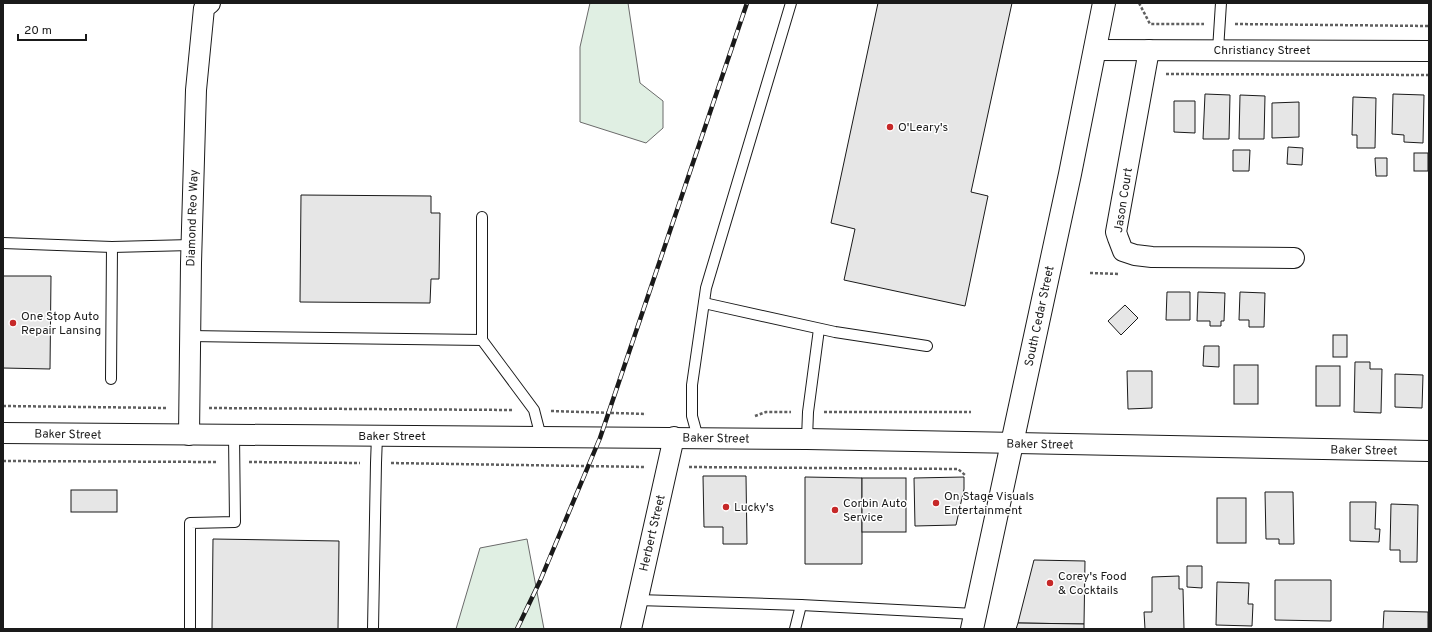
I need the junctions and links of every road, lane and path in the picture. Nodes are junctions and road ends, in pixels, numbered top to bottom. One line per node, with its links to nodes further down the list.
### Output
1 (210, 3): 16 (street, Diamond Reo Way)
2 (791, 3): 19 (lane)
3 (1104, 3): 8 (main road, South Cedar Street)
4 (1139, 3): 6 (path)
5 (1222, 3): 6 (lane)
6 (1220, 24): 7 (path); 10 (lane)
7 (1429, 26)
8 (1094, 50): 9 (street, Christiancy Street); 40 (main road, South Cedar Street)
9 (1149, 50): 10 (street, Christiancy Street); 12 (street, Jason Court)
10 (1218, 50): 11 (street, Christiancy Street)
11 (1429, 51)
12 (1145, 74): 13 (path); 18 (street, Jason Court)
13 (1429, 75)
14 (482, 217): 22 (lane)
15 (3, 243): 17 (lane)
16 (192, 245): 17 (lane); 21 (street, Diamond Reo Way)
17 (112, 247): 24 (lane)
18 (1294, 258)
19 (704, 303): 20 (lane); 38 (lane)
20 (819, 329): 23 (lane); 28 (lane)
21 (190, 336): 22 (lane); 26 (street, Diamond Reo Way)
22 (482, 340): 27 (lane)
23 (927, 346)
24 (111, 379)
25 (3, 406): 26 (path)
26 (189, 408): 27 (path); 33 (street, Diamond Reo Way)
27 (534, 410): 30 (path); 36 (lane)
28 (808, 412): 29 (path); 31 (path); 39 (lane)
29 (972, 412)
30 (647, 414)
31 (750, 418)
32 (3, 433): 33 (street, Baker Street)
33 (189, 435): 34 (street, Baker Street)
34 (234, 435): 35 (street, Baker Street); 43 (lane)
35 (378, 436): 36 (street, Baker Street); 44 (lane)
36 (541, 437): 37 (street, Baker Street)
37 (674, 437): 38 (street, Baker Street); 45 (street, Herbert Street)
38 (698, 438): 39 (street, Baker Street)
39 (807, 439): 40 (street, Baker Street)
40 (1011, 443): 41 (street, Baker Street); 49 (main road, South Cedar Street)
41 (1429, 451)
42 (3, 461): 43 (path)
43 (234, 462): 44 (path); 50 (lane)
44 (376, 463): 45 (path); 51 (lane)
45 (667, 467): 46 (path); 47 (street, Herbert Street)
46 (965, 475)
47 (637, 600): 48 (lane); 52 (street, Herbert Street)
48 (801, 605): 49 (lane); 53 (lane)
49 (973, 621)
50 (190, 629)
51 (373, 629)
52 (631, 629)
53 (795, 629)

